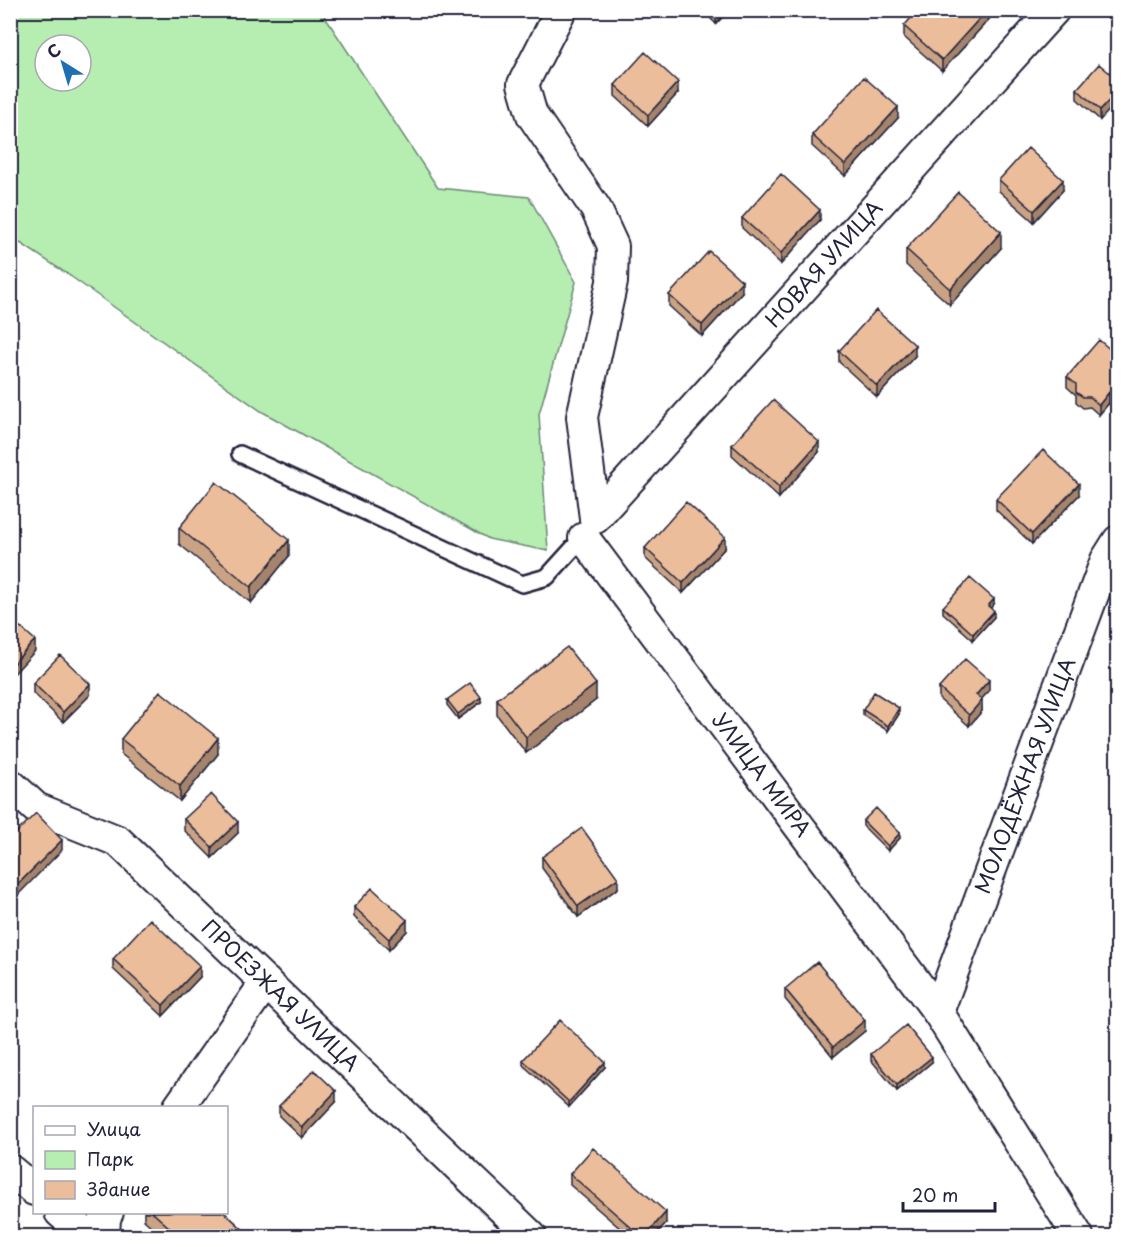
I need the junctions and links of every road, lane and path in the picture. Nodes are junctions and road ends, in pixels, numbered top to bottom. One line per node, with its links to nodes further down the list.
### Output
1 (561, 10): 4 (street)
2 (1054, 10): 4 (street, НОВАЯ УЛИЦА)
3 (240, 454): 4 (lane)
4 (589, 528): 8 (street, УЛИЦА МИРА)
5 (1118, 541): 8 (street, МОЛОДЁЖНАЯ УЛИЦА)
6 (10, 784): 7 (street, ПРОЕЗЖАЯ УЛИЦА)
7 (266, 982): 9 (street); 16 (street, ПРОЕЗЖАЯ УЛИЦА)
8 (938, 1012): 17 (street, УЛИЦА МИРА)
9 (179, 1106)
10 (10, 1170): 11 (street)
11 (33, 1189)
12 (62, 1214): 14 (street)
13 (107, 1214): 15 (street)
14 (88, 1236)
15 (104, 1236)
16 (531, 1236)
17 (1078, 1236)

